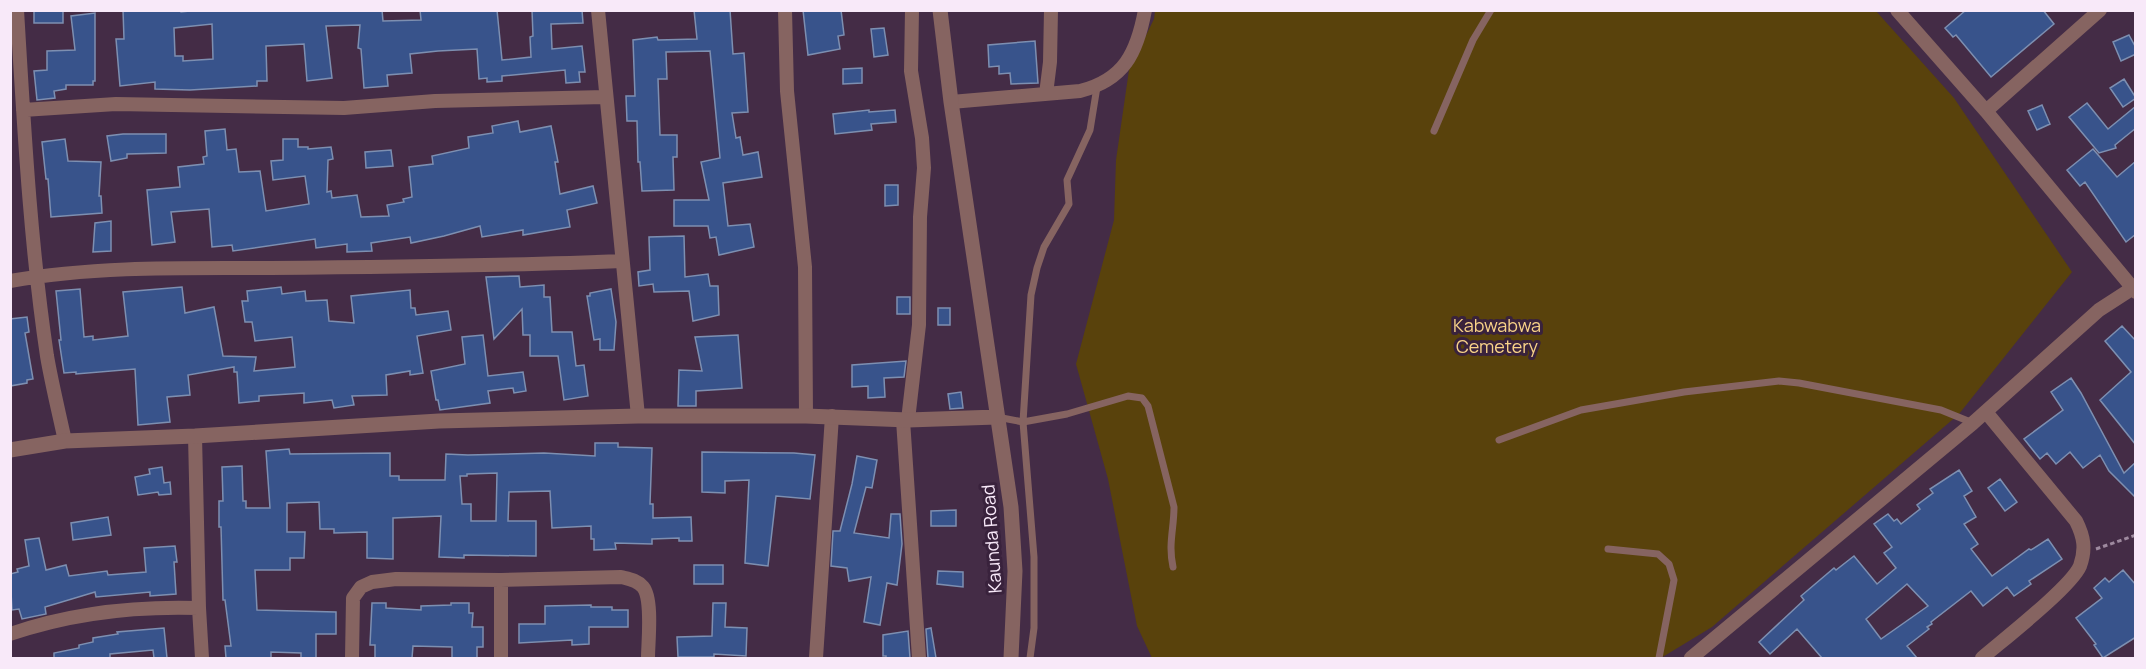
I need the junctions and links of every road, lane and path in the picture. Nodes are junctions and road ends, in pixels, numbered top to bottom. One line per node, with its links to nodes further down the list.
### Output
1 (17, 10): 16 (street)
2 (598, 10): 13 (street)
3 (785, 10): 24 (street)
4 (912, 10): 27 (street)
5 (940, 10): 14 (street, Kaunda Road)
6 (1051, 10): 12 (street)
7 (1145, 10): 11 (street)
8 (1491, 10): 17 (lane)
9 (1897, 10): 15 (street)
10 (2100, 10): 15 (street)
11 (1097, 87): 12 (street); 28 (lane)
12 (1046, 94): 14 (street)
13 (605, 97): 16 (street); 18 (street)
14 (951, 102): 26 (street, Kaunda Road)
15 (1986, 111): 21 (street)
16 (19, 121): 19 (street)
17 (1434, 131)
18 (622, 261): 19 (street); 23 (street)
19 (38, 276): 20 (street); 32 (street)
20 (10, 281)
21 (2134, 290): 22 (street)
22 (1986, 412): 29 (street); 36 (street)
23 (638, 416): 24 (street); 30 (street)
24 (806, 416): 25 (street)
25 (832, 416): 27 (street); 45 (street)
26 (997, 417): 27 (street); 28 (lane); 47 (street, Kaunda Road)
27 (905, 420): 46 (street)
28 (1023, 422): 37 (lane); 48 (lane)
29 (1973, 423): 31 (lane); 50 (street)
30 (195, 436): 32 (street); 39 (street)
31 (1499, 440)
32 (64, 441): 33 (street)
33 (10, 450)
34 (2136, 535): 36 (path)
35 (1608, 549): 49 (lane)
36 (2083, 553): 51 (street)
37 (1173, 567)
38 (501, 580): 42 (street); 43 (street); 44 (street)
39 (199, 608): 40 (street); 41 (street)
40 (10, 634)
41 (202, 658)
42 (352, 658)
43 (501, 658)
44 (648, 658)
45 (816, 658)
46 (919, 658)
47 (1011, 658)
48 (1030, 658)
49 (1659, 658)
50 (1692, 658)
51 (1982, 658)

